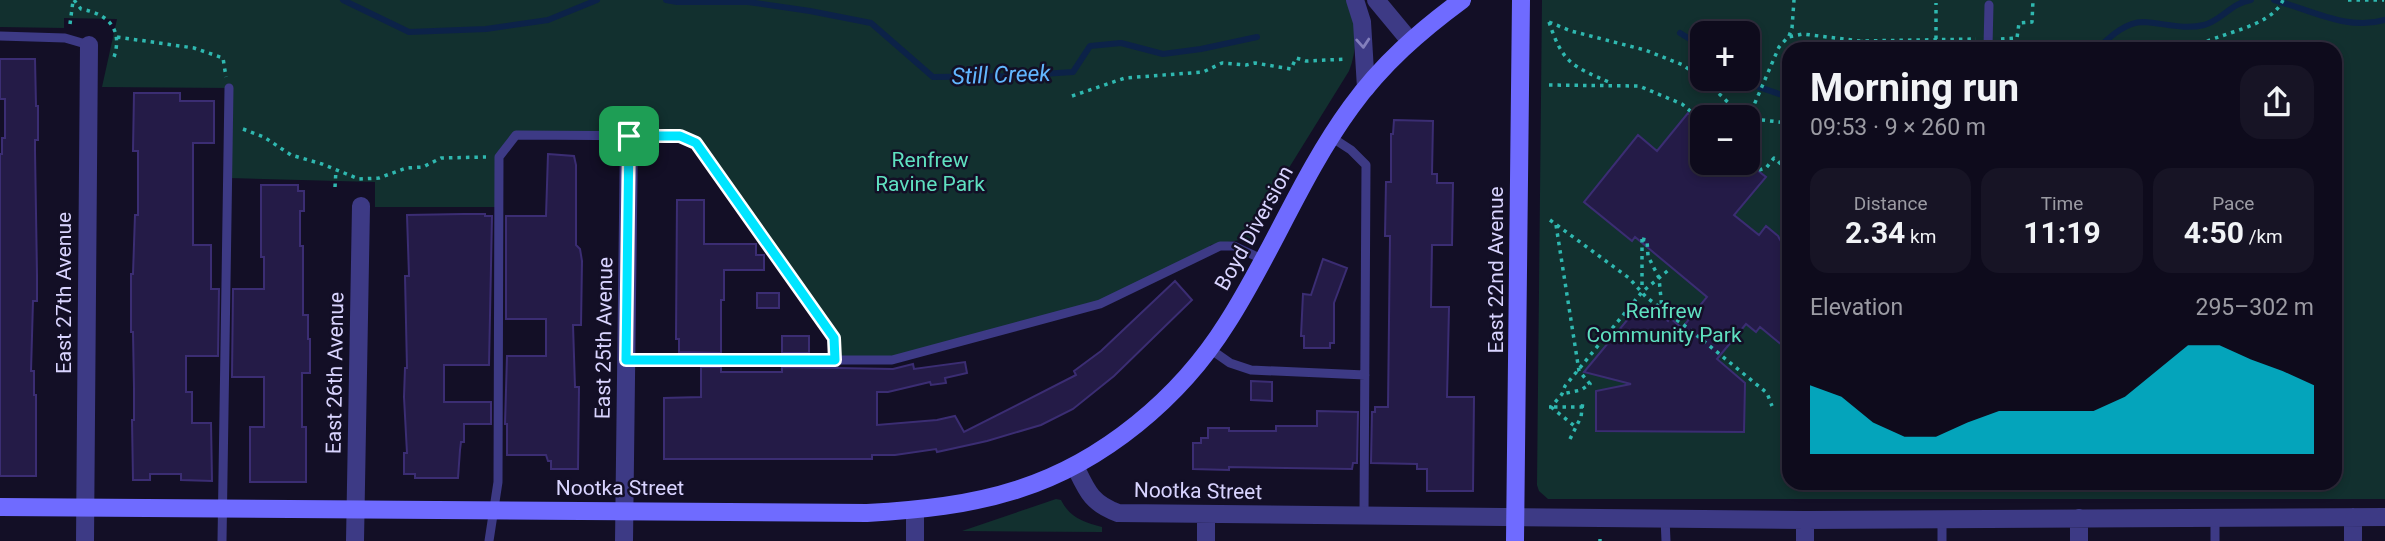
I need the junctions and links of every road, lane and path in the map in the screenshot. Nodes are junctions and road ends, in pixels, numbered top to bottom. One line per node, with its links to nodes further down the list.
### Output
1 (74, 0): 13 (path); 15 (path)
2 (1355, 0): 32 (street, one-way to 32)
3 (1376, 0): 19 (street)
4 (1462, 0): 19 (street, Boyd Diversion)
5 (1521, 0): 73 (street, East 22nd Avenue)
6 (1794, 0): 16 (path)
7 (2033, 0): 23 (path)
8 (2283, 0): 24 (path)
9 (2348, 0): 10 (path)
10 (2385, 0)
11 (1936, 3): 18 (path)
12 (1989, 5): 23 (lane)
13 (69, 30)
14 (0, 36): 26 (lane)
15 (117, 37): 28 (path); 31 (path)
16 (1788, 37): 20 (path); 21 (path)
17 (1877, 39): 18 (path); 20 (path); 22 (path)
18 (1936, 39): 23 (path)
19 (1410, 41): 32 (street, Boyd Diversion)
20 (1860, 41)
21 (1784, 42)
22 (1877, 42)
23 (1989, 42)
24 (2202, 42)
25 (1782, 44): 34 (path)
26 (89, 45): 65 (street, East 27th Avenue)
27 (1349, 59): 33 (path)
28 (113, 60)
29 (1613, 84): 30 (path); 35 (path); 36 (path)
30 (1549, 85)
31 (229, 88): 66 (lane)
32 (1366, 88): 39 (street, Boyd Diversion)
33 (1072, 96)
34 (1754, 105)
35 (1690, 111)
36 (1782, 122)
37 (240, 128): 43 (path)
38 (629, 136): 40 (lane); 54 (street, East 25th Avenue); 55 (lane)
39 (1331, 137): 48 (street, Boyd Diversion); 57 (lane)
40 (499, 157): 43 (path); 68 (lane)
41 (1782, 165): 42 (path)
42 (1760, 169)
43 (336, 170): 44 (path)
44 (335, 187)
45 (361, 206): 67 (street, East 26th Avenue)
46 (1550, 220): 47 (path)
47 (1556, 223): 51 (path); 56 (path)
48 (1264, 260): 53 (street, Boyd Diversion); 55 (lane)
49 (1671, 268): 50 (path)
50 (1659, 278): 51 (path); 51 (path); 52 (path)
51 (1642, 292): 52 (path); 56 (path)
52 (1662, 309): 59 (path)
53 (1210, 349): 57 (lane); 63 (street, Boyd Diversion)
54 (626, 360): 55 (lane); 69 (street, East 25th Avenue)
55 (835, 360)
56 (1579, 371): 58 (path); 58 (path)
57 (1365, 375): 72 (lane)
58 (1562, 394): 60 (path)
59 (1772, 406)
60 (1550, 407): 61 (path); 61 (path)
61 (1577, 428): 62 (path)
62 (1570, 439)
63 (1074, 466): 70 (street, Nootka Street); 71 (street, Nootka Street)
64 (0, 507): 65 (street, Nootka Street)
65 (85, 508): 66 (street, Nootka Street); 81 (street, East 27th Avenue)
66 (223, 508): 67 (street, Nootka Street); 82 (lane)
67 (356, 510): 68 (street, Nootka Street); 83 (street, East 26th Avenue)
68 (493, 510): 69 (street, Nootka Street); 84 (lane)
69 (624, 510): 70 (street, Nootka Street); 85 (street, East 25th Avenue)
70 (915, 510): 86 (street)
71 (1206, 514): 72 (street, Nootka Street); 87 (street)
72 (1364, 516): 73 (street, Nootka Street)
73 (1516, 517): 74 (street, Nootka Street); 88 (street, East 22nd Avenue)
74 (1665, 517): 80 (street, Nootka Street); 89 (lane)
75 (2215, 517): 76 (street, Nootka Street); 79 (street, Nootka Street); 93 (lane)
76 (2353, 517): 77 (street, Nootka Street); 94 (street)
77 (2385, 517)
78 (1942, 518): 79 (street, Nootka Street); 80 (street, Nootka Street); 91 (lane)
79 (2078, 518): 92 (street)
80 (1805, 520): 90 (street)
81 (85, 541)
82 (222, 541)
83 (355, 541)
84 (489, 541)
85 (624, 541)
86 (915, 541)
87 (1206, 541)
88 (1516, 541)
89 (1665, 541)
90 (1805, 541)
91 (1942, 541)
92 (2078, 541)
93 (2215, 541)
94 (2353, 541)

